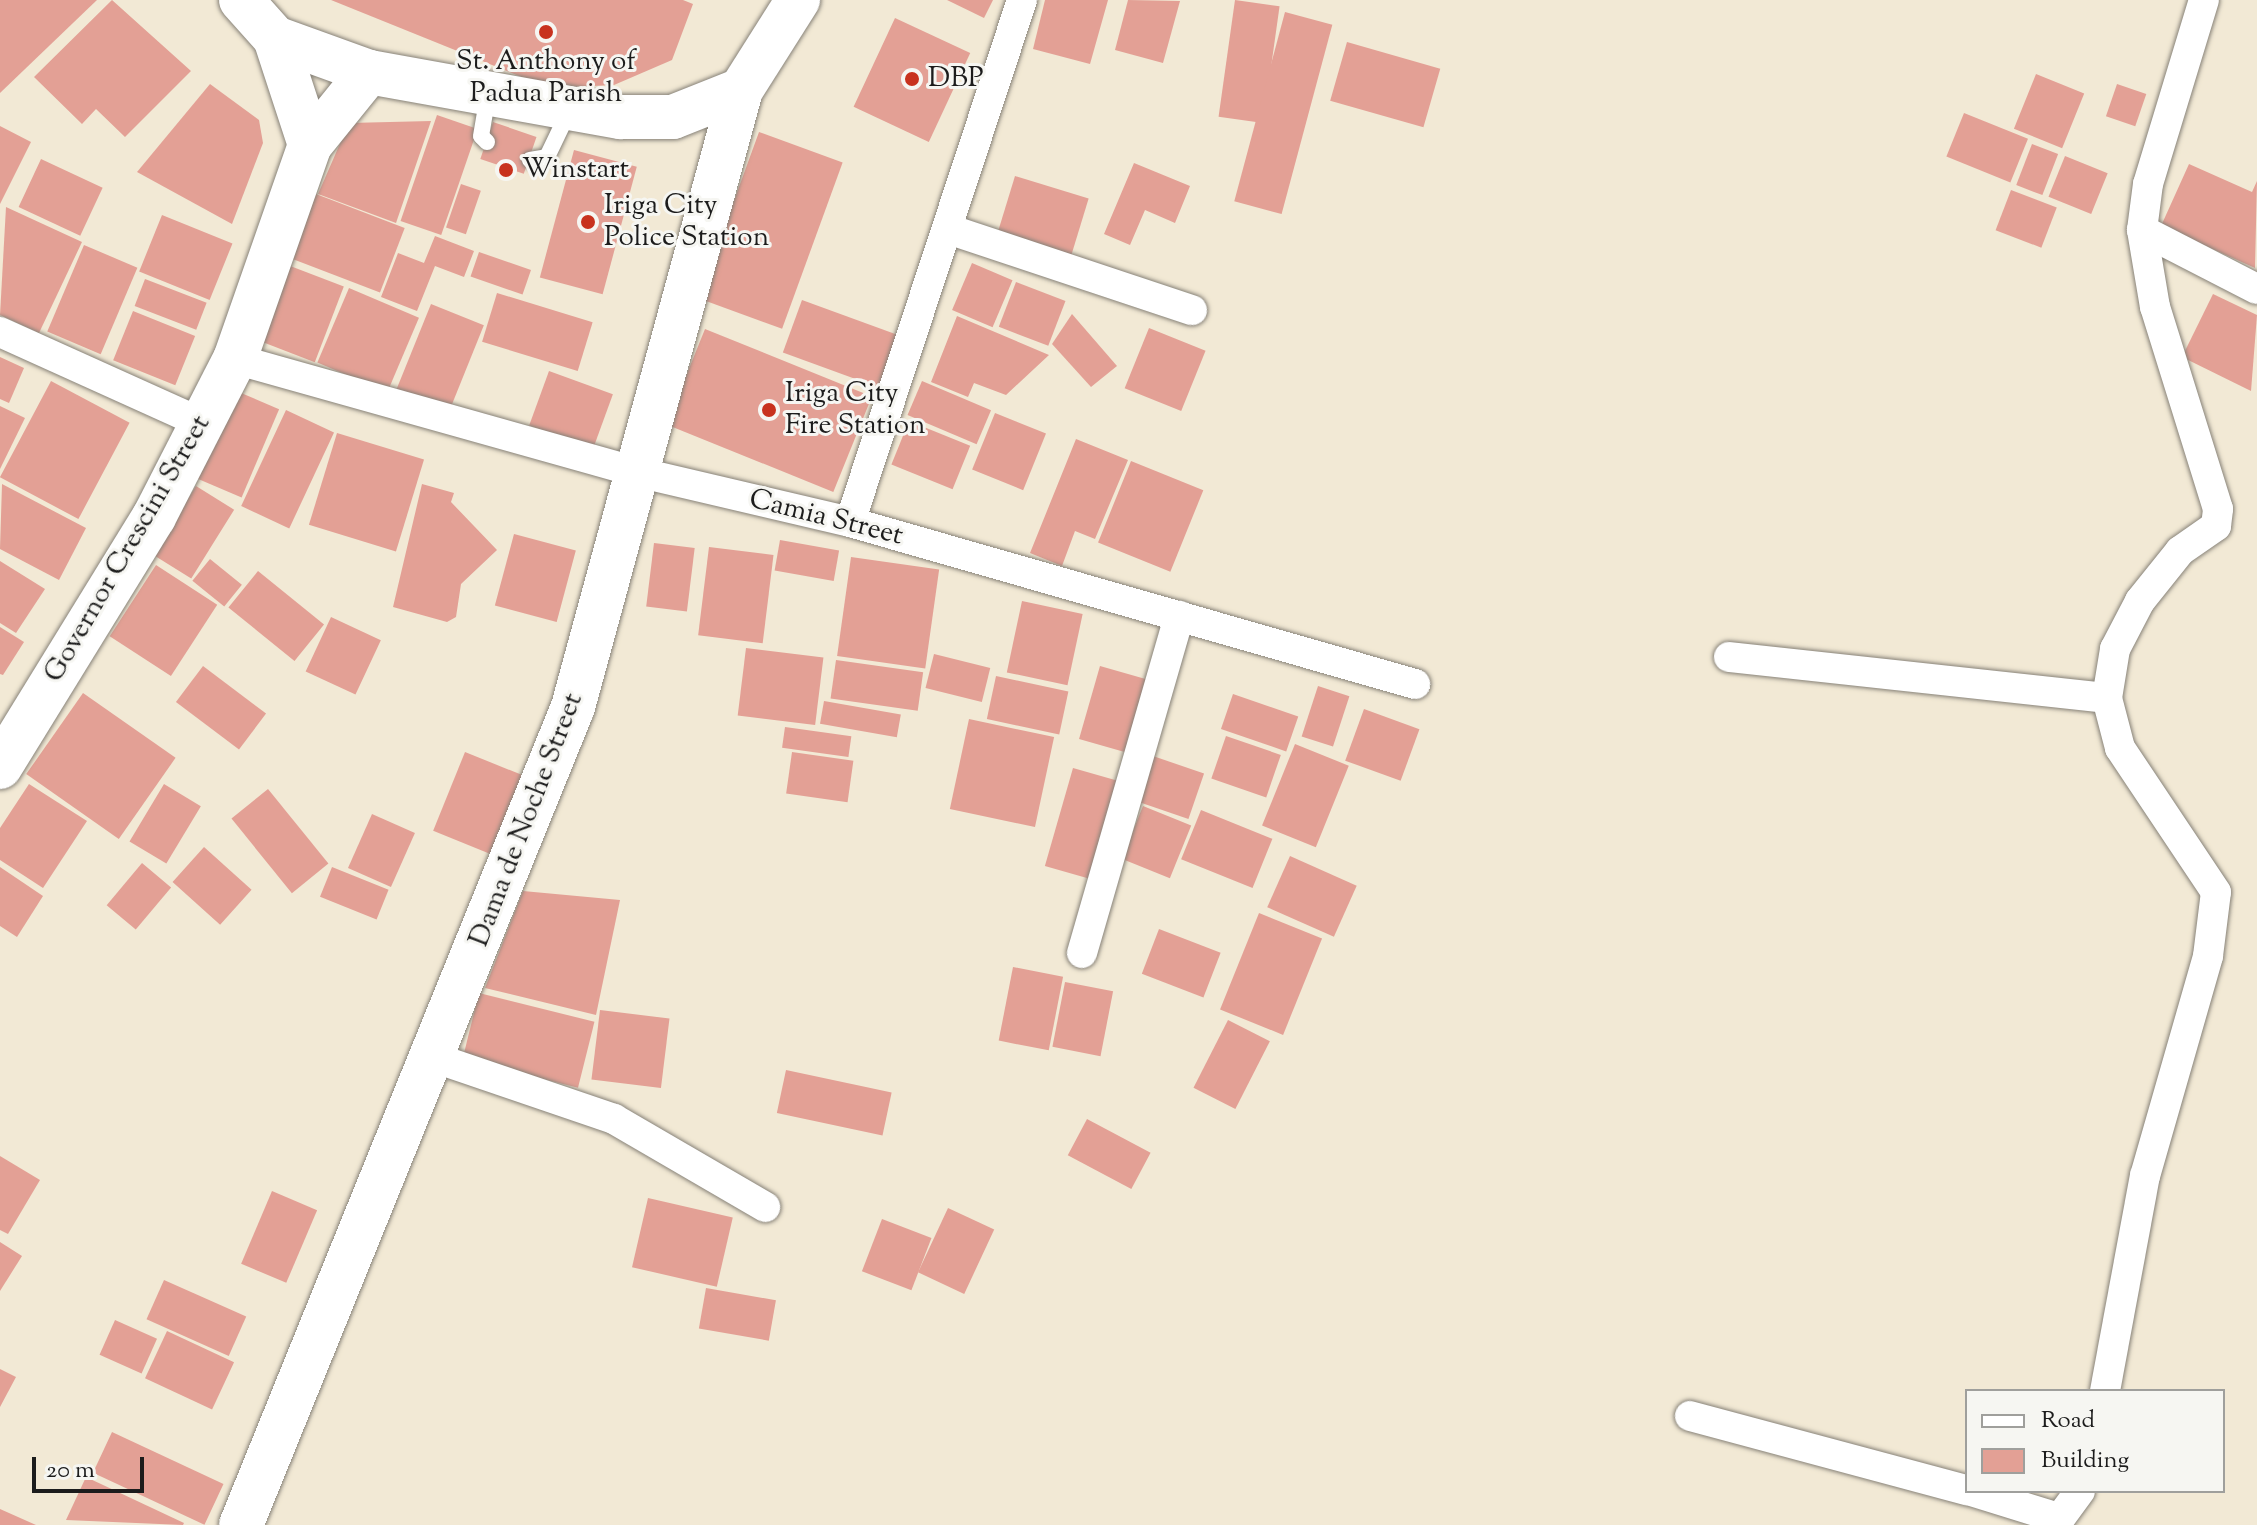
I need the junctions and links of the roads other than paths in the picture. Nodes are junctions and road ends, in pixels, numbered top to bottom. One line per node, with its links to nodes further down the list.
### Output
1 (241, 0): 5 (main road)
2 (798, 0): 7 (main road, Dama de Noche Street)
3 (1022, 0): 13 (street)
4 (2204, 0): 14 (street)
5 (275, 38): 6 (main road); 11 (main road)
6 (369, 72): 8 (main road); 11 (main road, Governor Crescini Street)
7 (741, 90): 9 (main road); 20 (main road, Dama de Noche Street)
8 (488, 93): 9 (main road); 10 (lane)
9 (569, 110): 12 (lane)
10 (487, 142)
11 (310, 145): 18 (main road, Governor Crescini Street)
12 (530, 160)
13 (951, 230): 16 (street); 21 (street)
14 (2142, 230): 15 (street); 25 (street)
15 (2257, 289)
16 (1192, 310)
17 (0, 332): 19 (street)
18 (235, 359): 19 (main road, Governor Crescini Street); 20 (street, Camia Street)
19 (202, 423): 26 (main road, Governor Crescini Street)
20 (633, 471): 21 (street, Camia Street); 28 (main road, Dama de Noche Street)
21 (850, 522): 22 (street, Camia Street)
22 (1179, 616): 24 (street, Camia Street); 27 (street)
23 (1729, 657): 25 (street)
24 (1415, 684)
25 (2107, 698): 30 (street)
26 (0, 767)
27 (1082, 953)
28 (435, 1058): 29 (street); 36 (main road, Dama de Noche Street)
29 (765, 1207)
30 (2105, 1389)
31 (1690, 1416): 32 (street)
32 (1965, 1489)
33 (1978, 1493): 35 (street)
34 (2078, 1493): 35 (street)
35 (2057, 1521)
36 (241, 1525)

